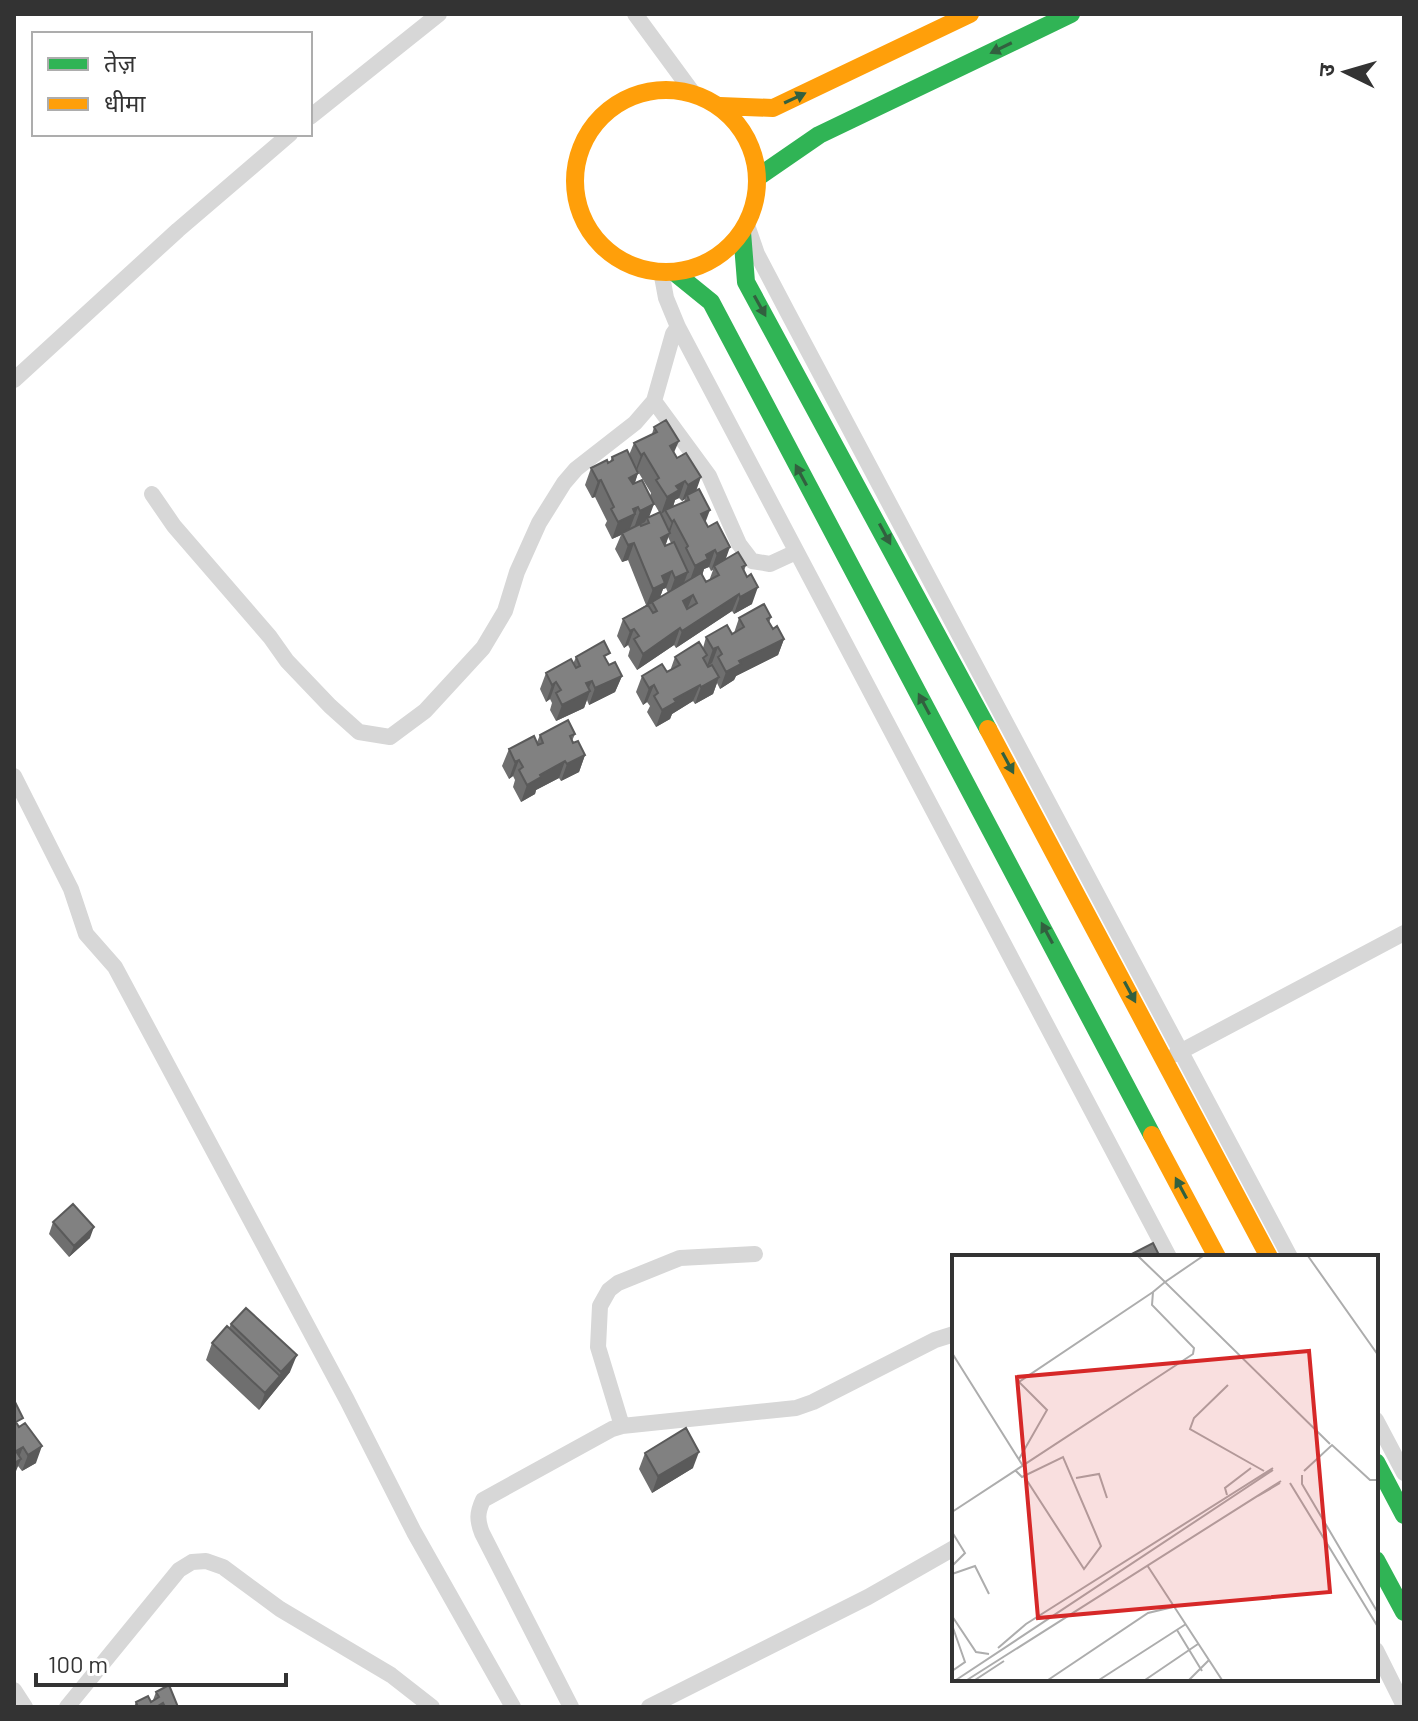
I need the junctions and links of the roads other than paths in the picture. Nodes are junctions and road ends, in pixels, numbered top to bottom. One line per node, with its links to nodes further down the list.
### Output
1 (439, 14): 7 (street)
2 (635, 14): 5 (street)
3 (970, 14): 6 (street, one-way to 3)
4 (1071, 14): 9 (street, one-way to 9)
5 (693, 93): 6 (street); 11 (street)
6 (720, 106): 9 (street)
7 (312, 115)
8 (288, 136): 13 (street)
9 (758, 177): 10 (street)
10 (744, 228): 11 (street); 19 (street)
11 (667, 272): 12 (street); 22 (street, one-way to 11)
12 (678, 327): 14 (street); 16 (street)
13 (14, 380)
14 (654, 401): 15 (street); 16 (street)
15 (152, 494)
16 (796, 552): 21 (street)
17 (14, 776): 40 (street)
18 (1404, 933): 19 (street)
19 (1174, 1055): 23 (street); 24 (street)
20 (755, 1254): 27 (street)
21 (1168, 1255)
22 (1216, 1255)
23 (1268, 1255)
24 (1289, 1255)
25 (952, 1335): 27 (street)
26 (1378, 1424): 29 (street)
27 (622, 1426): 41 (street)
28 (1378, 1466): 30 (street)
29 (1404, 1473)
30 (1404, 1515)
31 (952, 1549): 42 (street)
32 (1378, 1564): 33 (street)
33 (1404, 1612)
34 (1378, 1654): 36 (street)
35 (14, 1690): 37 (street)
36 (1404, 1706)
37 (25, 1707)
38 (67, 1707): 39 (street)
39 (432, 1707)
40 (513, 1707)
41 (571, 1707)
42 (649, 1707)

